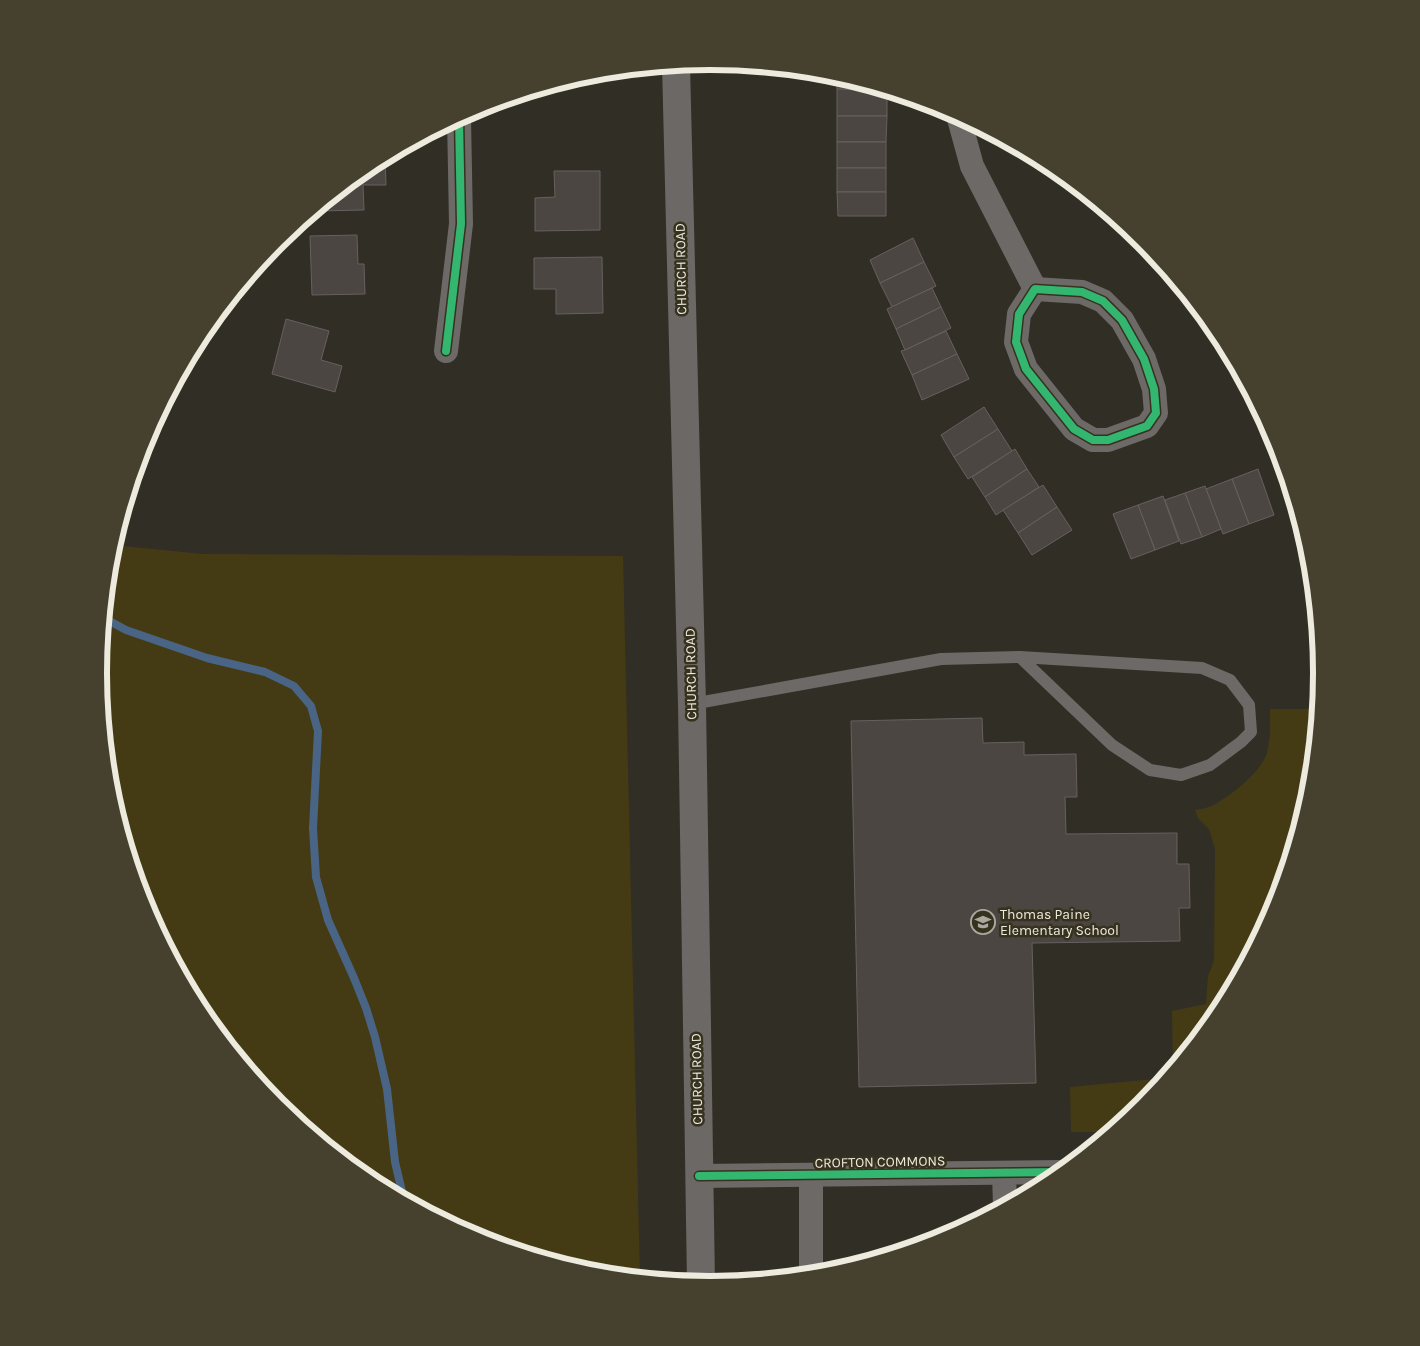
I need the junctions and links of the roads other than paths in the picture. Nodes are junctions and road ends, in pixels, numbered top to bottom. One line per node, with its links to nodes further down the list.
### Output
1 (676, 71): 7 (main road, CHURCH ROAD)
2 (459, 125): 5 (street)
3 (960, 125): 4 (street)
4 (1035, 289): 4 (street)
5 (446, 351)
6 (1020, 658): 6 (lane); 7 (lane)
7 (692, 704): 11 (main road, CHURCH ROAD)
8 (1047, 1172): 9 (street, CROFTON COMMONS)
9 (1004, 1173): 10 (street, CROFTON COMMONS); 12 (street)
10 (811, 1175): 11 (street, CROFTON COMMONS); 13 (street, CROFTON COMMONS)
11 (699, 1176): 14 (main road, CHURCH ROAD)
12 (1005, 1199)
13 (811, 1267)
14 (700, 1276)

